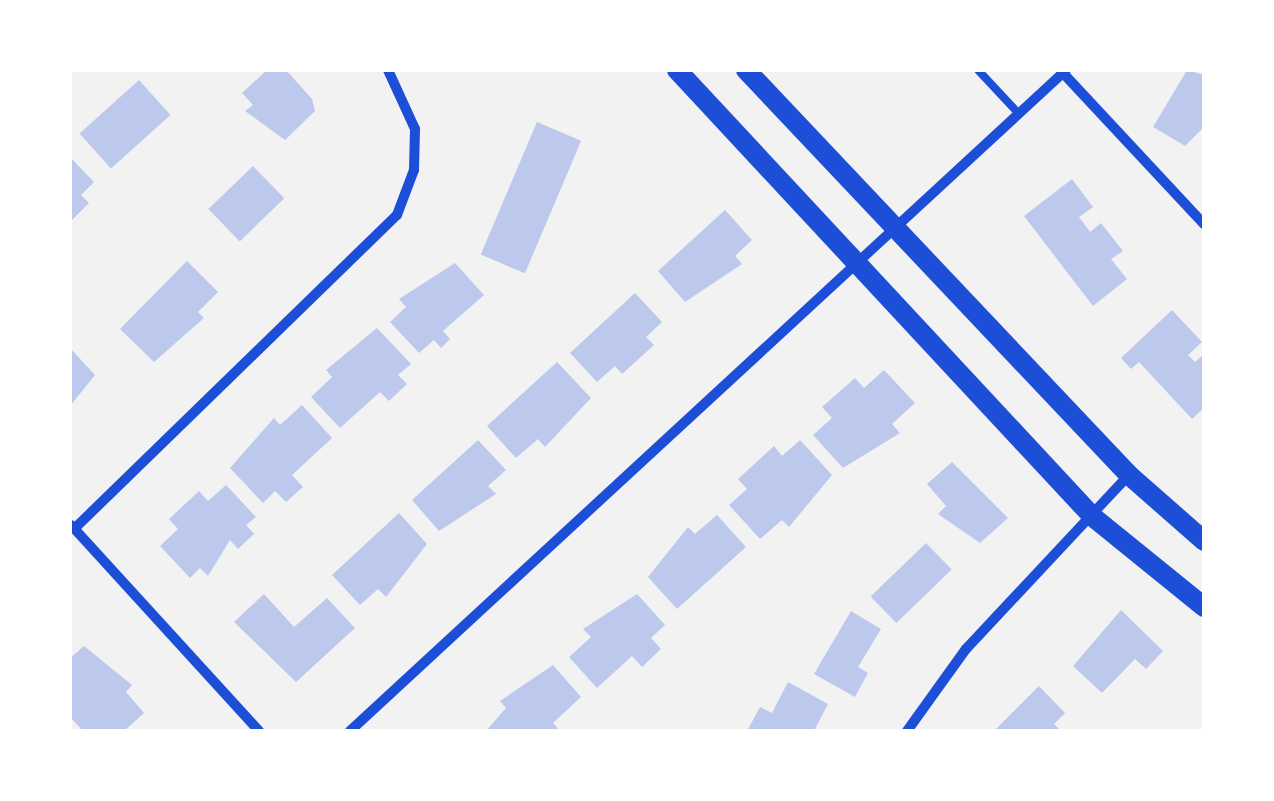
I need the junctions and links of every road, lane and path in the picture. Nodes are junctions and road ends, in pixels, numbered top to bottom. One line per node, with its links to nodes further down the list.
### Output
1 (388, 70): 12 (street)
2 (678, 70): 9 (main road)
3 (746, 70): 8 (main road)
4 (978, 70): 6 (lane)
5 (1065, 71): 6 (street); 7 (street)
6 (1019, 114): 8 (street)
7 (1204, 224)
8 (897, 226): 9 (street); 10 (main road)
9 (856, 264): 11 (main road); 16 (street)
10 (1129, 475): 11 (street); 13 (main road)
11 (1092, 516): 14 (main road); 17 (street)
12 (72, 526): 15 (street)
13 (1204, 541)
14 (1204, 607)
15 (259, 731)
16 (350, 731)
17 (907, 731)

